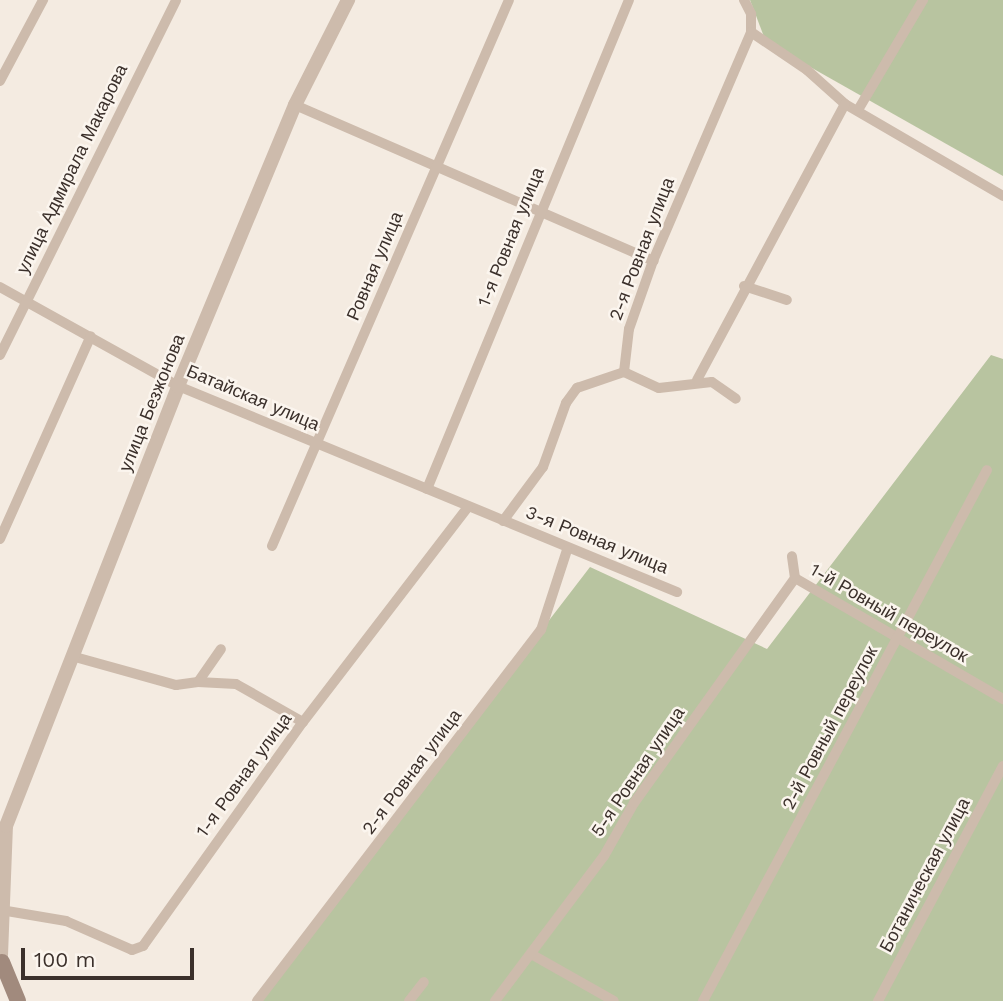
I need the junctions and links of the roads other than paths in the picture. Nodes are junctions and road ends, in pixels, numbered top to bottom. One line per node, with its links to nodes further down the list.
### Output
1 (43, 0): 9 (street)
2 (176, 0): 20 (street, улица Адмирала Макарова)
3 (348, 0): 11 (street, улица Безжонова)
4 (509, 0): 13 (street, Ровная улица)
5 (629, 0): 16 (street, 1-я Ровная улица)
6 (744, 0): 8 (street)
7 (923, 0): 12 (street)
8 (751, 32): 10 (street); 17 (street, 2-я Ровная улица)
9 (0, 81)
10 (845, 104): 12 (street); 18 (street)
11 (295, 105): 13 (street); 26 (street, улица Безжонова)
12 (858, 110): 15 (street)
13 (436, 169): 16 (street); 28 (street, Ровная улица)
14 (1003, 180): 15 (street)
15 (1000, 194)
16 (540, 210): 17 (street); 30 (street, 1-я Ровная улица)
17 (653, 261): 24 (street, 2-я Ровная улица)
18 (744, 286): 21 (street); 25 (street)
19 (0, 287): 20 (street, Батайская улица)
20 (27, 300): 22 (street, Батайская улица); 23 (street, улица Адмирала Макарова)
21 (787, 300)
22 (90, 336): 26 (street, Батайская улица); 33 (street)
23 (0, 355)
24 (624, 372): 25 (street); 32 (street)
25 (697, 380): 27 (street)
26 (178, 386): 28 (street, Батайская улица); 41 (street, улица Безжонова)
27 (736, 399)
28 (317, 443): 30 (street, Батайская улица); 34 (street, Ровная улица)
29 (987, 470): 39 (street, 2-й Ровный переулок)
30 (427, 489): 31 (street, Батайская улица)
31 (468, 507): 32 (street, Батайская улица); 44 (street, 1-я Ровная улица)
32 (503, 521): 35 (street, 3-я Ровная улица)
33 (0, 539)
34 (272, 546)
35 (567, 550): 38 (street, 3-я Ровная улица); 53 (street, 2-я Ровная улица)
36 (792, 556): 37 (street)
37 (795, 578): 39 (street, 1-й Ровный переулок); 48 (street, 5-я Ровная улица)
38 (677, 592)
39 (898, 639): 43 (street, 1-й Ровный переулок); 57 (street, 2-й Ровный переулок)
40 (221, 649): 42 (street)
41 (75, 657): 42 (street); 46 (street, улица Безжонова)
42 (198, 681): 44 (street)
43 (1003, 699)
44 (303, 722): 47 (street, 1-я Ровная улица)
45 (1003, 766): 58 (street, Ботаническая улица)
46 (3, 830): 47 (street, улица Безжонова)
47 (1, 910): 49 (street, улица Безжонова)
48 (531, 954): 55 (street, 5-я Ровная улица); 56 (street)
49 (1, 956): 50 (main road); 52 (main road)
50 (0, 979)
51 (424, 982): 54 (street)
52 (18, 1001)
53 (257, 1001)
54 (409, 1001)
55 (495, 1001)
56 (614, 1001)
57 (703, 1001)
58 (878, 1001)

